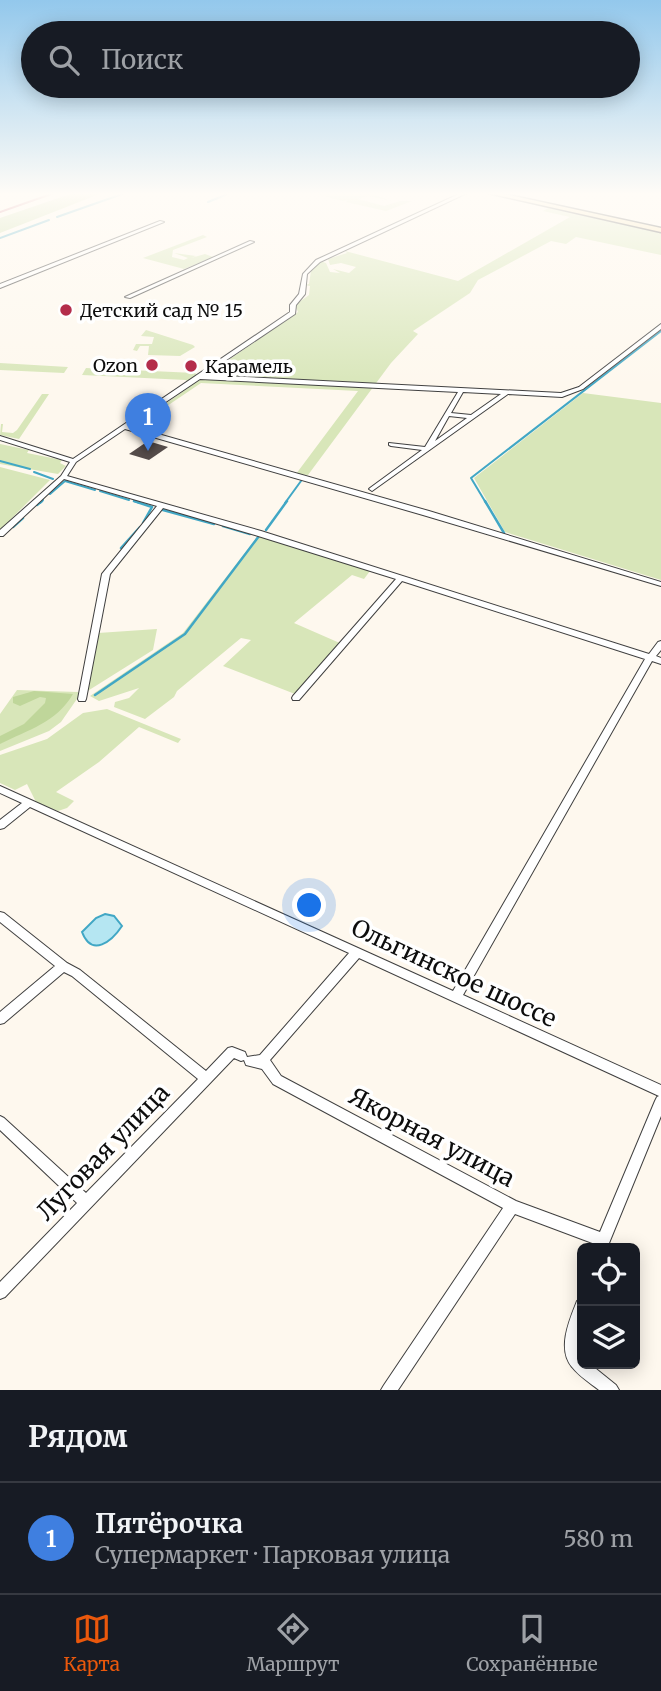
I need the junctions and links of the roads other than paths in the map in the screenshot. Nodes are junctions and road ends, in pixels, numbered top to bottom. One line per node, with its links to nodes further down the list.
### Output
1 (71, 258): 4 (street)
2 (216, 258): 5 (street)
3 (325, 258): 7 (street)
4 (0, 286)
5 (128, 297)
6 (661, 326): 9 (street)
7 (200, 377): 8 (street); 12 (street)
8 (461, 391): 9 (street); 10 (street)
9 (506, 393): 11 (street)
10 (447, 414): 11 (street); 15 (street)
11 (472, 417): 15 (street)
12 (125, 428): 16 (street); 22 (street)
13 (0, 438): 16 (street)
14 (391, 444): 15 (street)
15 (427, 449): 18 (street)
16 (74, 461): 17 (street)
17 (63, 477): 19 (street); 20 (street)
18 (372, 489)
19 (161, 506): 21 (street); 26 (street)
20 (0, 534)
21 (401, 578): 24 (street); 25 (street)
22 (661, 584)
23 (661, 643): 24 (street)
24 (656, 659): 33 (street)
25 (296, 698)
26 (82, 699)
27 (0, 789): 28 (street, Ольгинское шоссе)
28 (29, 803): 29 (street); 31 (street, Ольгинское шоссе)
29 (0, 825)
30 (0, 916): 32 (street)
31 (357, 952): 33 (street, Ольгинское шоссе); 35 (street, Луговая улица)
32 (63, 966): 34 (street); 36 (street)
33 (455, 998): 37 (street, Ольгинское шоссе)
34 (0, 1018)
35 (246, 1059): 36 (street, Луговая улица); 40 (street, Якорная улица)
36 (206, 1078): 39 (street, Луговая улица)
37 (660, 1095): 42 (street)
38 (0, 1122): 39 (street)
39 (86, 1202): 43 (street, Луговая улица)
40 (512, 1206): 41 (street, Якорная улица); 47 (street)
41 (599, 1243)
42 (601, 1243)
43 (0, 1292)
44 (577, 1323): 45 (street)
45 (577, 1364)
46 (584, 1369): 48 (street)
47 (389, 1390)
48 (611, 1390)

